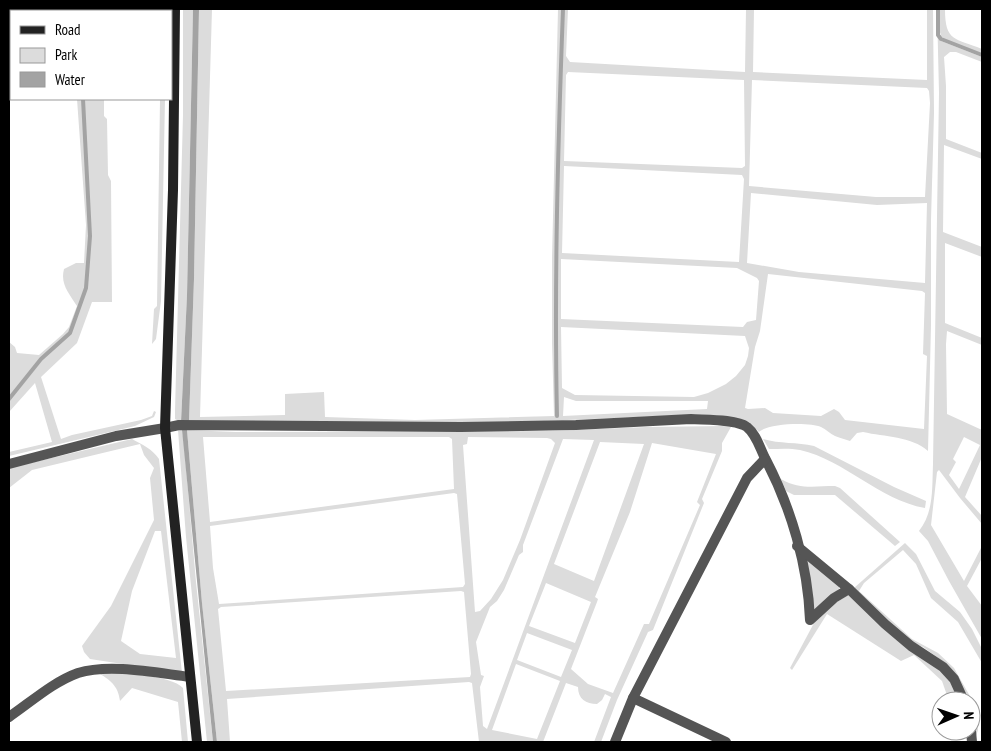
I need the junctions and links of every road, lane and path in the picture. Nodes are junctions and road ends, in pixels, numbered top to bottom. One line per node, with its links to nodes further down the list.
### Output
1 (176, 9): 2 (main road)
2 (165, 428): 3 (street); 4 (street); 7 (main road)
3 (765, 459): 5 (street); 9 (street)
4 (9, 464)
5 (798, 546): 6 (street); 6 (street)
6 (849, 589): 8 (street)
7 (190, 677): 10 (street); 11 (main road)
8 (959, 691)
9 (632, 698): 12 (street); 13 (street)
10 (9, 717)
11 (197, 742)
12 (614, 742)
13 (726, 742)

